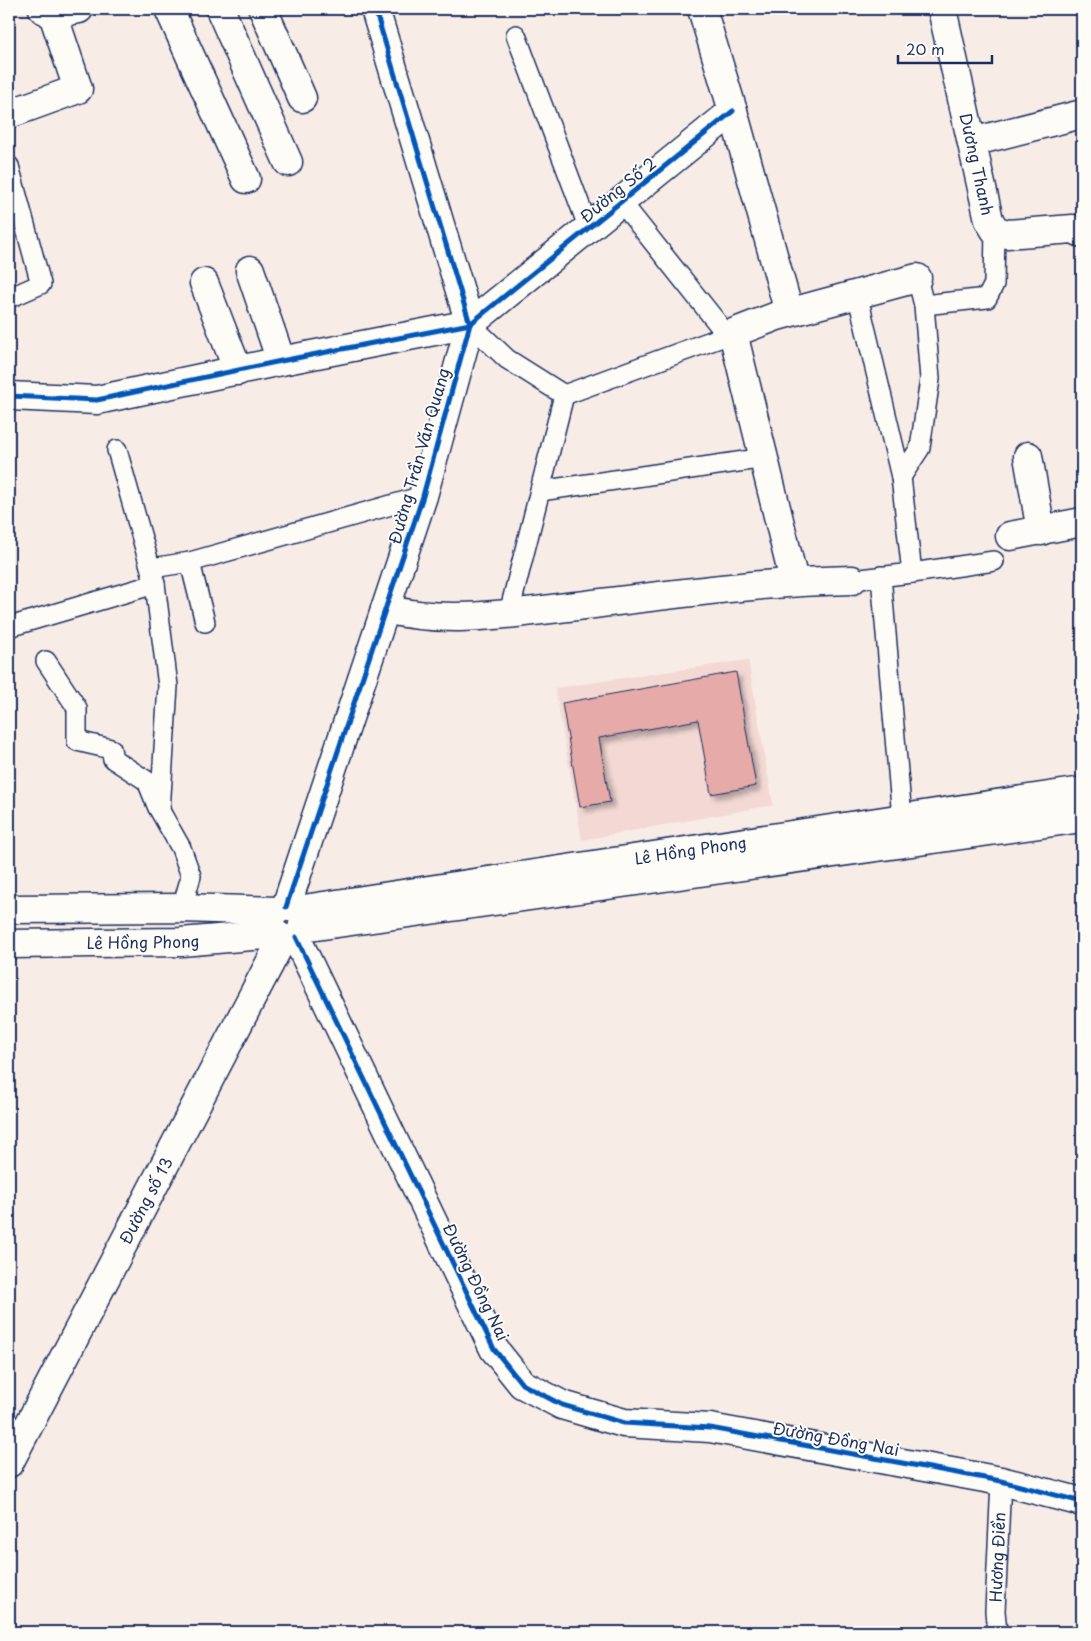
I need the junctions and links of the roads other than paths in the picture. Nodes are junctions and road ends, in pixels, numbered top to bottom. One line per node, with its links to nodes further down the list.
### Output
1 (79, 9): 8 (street)
2 (168, 9): 17 (street)
3 (220, 9): 15 (street)
4 (264, 9): 10 (street)
5 (375, 9): 29 (street)
6 (702, 9): 11 (street)
7 (942, 9): 14 (street, Dương Thanh)
8 (48, 11): 12 (street)
9 (516, 35): 19 (lane)
10 (302, 98)
11 (733, 111): 18 (street, Đường Số 2); 28 (street)
12 (9, 114)
13 (1082, 114): 14 (street)
14 (972, 142): 20 (street, Dương Thanh)
15 (288, 162)
16 (9, 166): 26 (lane)
17 (246, 179)
18 (622, 203): 19 (street, Đường Số 2); 30 (lane)
19 (589, 229): 29 (street, Đường Số 2)
20 (995, 230): 21 (street, Dương Thanh); 27 (lane)
21 (1082, 233)
22 (250, 270): 31 (street)
23 (917, 278): 25 (street); 27 (lane)
24 (204, 283): 32 (street)
25 (857, 293): 28 (street); 38 (lane)
26 (9, 298)
27 (924, 305): 38 (lane)
28 (789, 312): 30 (street)
29 (470, 324): 31 (street); 33 (lane); 40 (street, Đường Trần Văn Quang)
30 (730, 334): 33 (lane); 37 (street)
31 (281, 361): 32 (street)
32 (238, 371): 34 (street)
33 (564, 395): 39 (lane)
34 (9, 396)
35 (117, 450): 47 (lane)
36 (1028, 456): 42 (street)
37 (765, 458): 39 (lane); 50 (street)
38 (901, 477): 46 (lane)
39 (540, 491): 52 (lane)
40 (423, 496): 45 (lane); 51 (street, Đường Trần Văn Quang)
41 (1082, 522): 42 (street)
42 (1040, 531): 43 (street)
43 (1010, 536)
44 (994, 561): 46 (lane)
45 (190, 562): 47 (lane); 53 (lane)
46 (912, 574): 48 (lane)
47 (153, 576): 54 (lane); 57 (lane)
48 (881, 576): 49 (lane); 58 (lane)
49 (852, 580): 50 (street)
50 (794, 581): 52 (street)
51 (386, 609): 52 (street); 62 (street, Đường Trần Văn Quang)
52 (509, 614)
53 (204, 622)
54 (9, 627)
55 (46, 660): 57 (lane)
56 (1082, 791): 58 (street, Lê Hồng Phong)
57 (160, 811): 60 (lane)
58 (902, 818): 62 (street, Lê Hồng Phong)
59 (1082, 818): 62 (street, Lê Hồng Phong)
60 (182, 908): 61 (street, Lê Hồng Phong); 62 (street, Lê Hồng Phong)
61 (9, 909)
62 (288, 924): 63 (street, Lê Hồng Phong); 64 (street, Đường số 13); 65 (street, Đường Đồng Nai)
63 (9, 944)
64 (9, 1463)
65 (1001, 1482): 66 (street, Đường Đồng Nai); 67 (lane, Hương Điền)
66 (1082, 1502)
67 (997, 1632)

